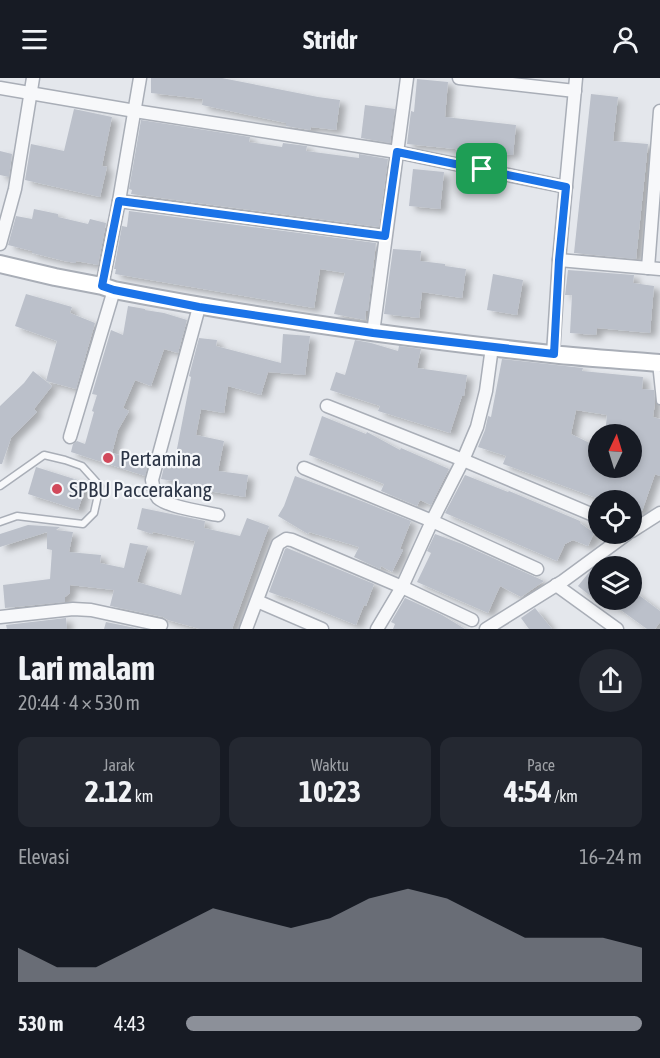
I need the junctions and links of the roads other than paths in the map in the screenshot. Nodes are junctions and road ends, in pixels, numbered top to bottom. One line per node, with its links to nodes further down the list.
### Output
1 (33, 78): 8 (street)
2 (140, 78): 9 (street)
3 (407, 78): 11 (street)
4 (459, 78): 7 (street)
5 (576, 78): 7 (street)
6 (0, 88): 8 (street)
7 (575, 91): 12 (street)
8 (31, 93): 9 (street); 15 (street)
9 (135, 111): 11 (street); 13 (street)
10 (660, 111): 18 (street)
11 (397, 152): 12 (street); 14 (street)
12 (566, 187): 16 (street)
13 (119, 201): 14 (street); 19 (street)
14 (385, 236): 21 (street)
15 (0, 244)
16 (559, 260): 18 (street); 23 (street)
17 (0, 264): 19 (street)
18 (654, 268)
19 (108, 288): 20 (street); 27 (street)
20 (199, 307): 21 (street); 33 (street)
21 (373, 333): 22 (street)
22 (492, 347): 23 (street); 28 (street)
23 (554, 354): 24 (street)
24 (658, 363): 25 (lane)
25 (660, 401)
26 (327, 406): 28 (street)
27 (70, 436)
28 (463, 460): 31 (street); 34 (street)
29 (304, 468): 34 (street)
30 (0, 486): 35 (lane)
31 (588, 513)
32 (660, 513): 36 (street)
33 (218, 515)
34 (432, 521): 38 (street); 40 (street)
35 (0, 522)
36 (642, 525)
37 (613, 544): 39 (street)
38 (537, 569)
39 (556, 585): 48 (street); 49 (street)
40 (402, 587): 41 (street); 43 (street); 47 (street)
41 (257, 601): 45 (street); 46 (street)
42 (0, 617): 44 (street)
43 (472, 620)
44 (161, 625)
45 (246, 629)
46 (322, 629)
47 (377, 629)
48 (486, 629)
49 (617, 629)

